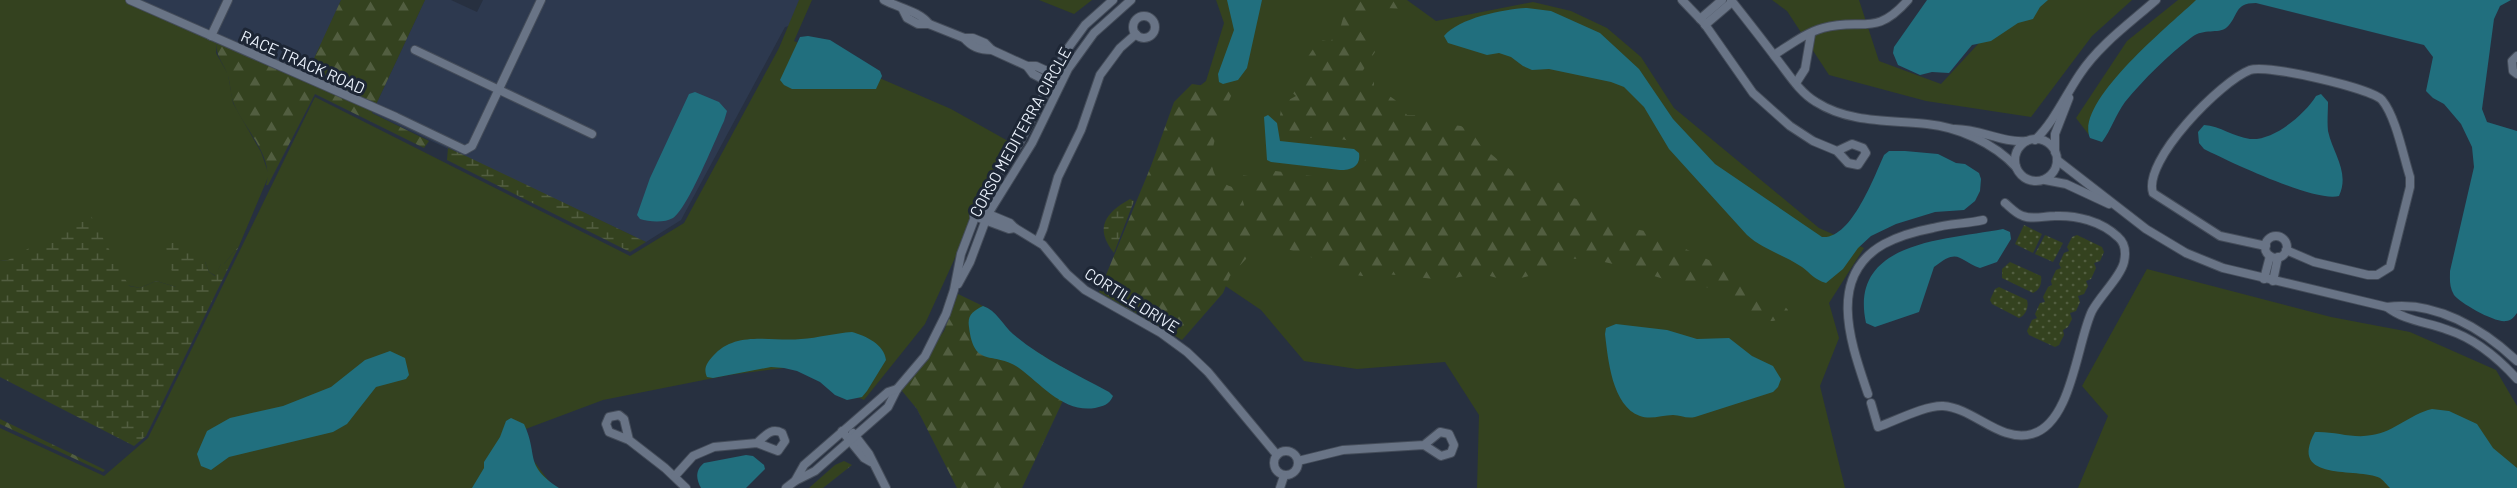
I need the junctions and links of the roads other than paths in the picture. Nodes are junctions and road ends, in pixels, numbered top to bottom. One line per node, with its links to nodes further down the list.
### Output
1 (130, 0): 15 (street, RACE TRACK ROAD)
2 (228, 0): 15 (street)
3 (541, 0): 27 (street)
4 (884, 0): 19 (street)
5 (1113, 0): 20 (street, CORSO MEDITERRA CIRCLE)
6 (1131, 0): 22 (street, CORSO MEDITERRA CIRCLE)
7 (1682, 0): 12 (street)
8 (1722, 0): 12 (street)
9 (1908, 0): 14 (street)
10 (2156, 0): 25 (street)
11 (1731, 1): 12 (street); 17 (street)
12 (1703, 22): 31 (street)
13 (1136, 34): 40 (street)
14 (1811, 34): 17 (street); 24 (street)
15 (211, 36): 27 (street, RACE TRACK ROAD)
16 (415, 51): 27 (street)
17 (1774, 55): 24 (street)
18 (2517, 56): 21 (street)
19 (1027, 66): 20 (street); 23 (street)
20 (1053, 74): 22 (street); 23 (street, CORSO MEDITERRA CIRCLE)
21 (2517, 74)
22 (1063, 78): 26 (street, CORSO MEDITERRA CIRCLE)
23 (1049, 82): 26 (street); 37 (street, CORSO MEDITERRA CIRCLE)
24 (1796, 83): 28 (street)
25 (2073, 85): 30 (street); 32 (street)
26 (1059, 87): 38 (street, CORSO MEDITERRA CIRCLE)
27 (500, 90): 29 (street)
28 (1951, 129): 30 (street); 33 (street)
29 (591, 134)
30 (2032, 140): 32 (street); 33 (street)
31 (1837, 151)
32 (2056, 157): 34 (street); 36 (street)
33 (2016, 167): 34 (street)
34 (2043, 180): 36 (street)
35 (2005, 203): 39 (street)
36 (2124, 212): 44 (street)
37 (976, 213): 38 (street, CORTILE DRIVE); 45 (street, CORSO MEDITERRA CIRCLE)
38 (986, 217): 40 (street, CORTILE DRIVE); 45 (street, CORSO MEDITERRA CIRCLE)
39 (1983, 220)
40 (1038, 241): 55 (street, CORTILE DRIVE)
41 (2266, 246): 42 (street); 42 (street); 43 (street)
42 (2286, 250): 43 (street)
43 (2274, 256): 44 (street)
44 (2269, 280): 46 (street)
45 (954, 291): 49 (street, CORSO MEDITERRA CIRCLE)
46 (2387, 307): 47 (street); 48 (street)
47 (2517, 361)
48 (2517, 379)
49 (897, 389): 50 (street, CORSO MEDITERRA CIRCLE); 51 (street, CORSO MEDITERRA CIRCLE)
50 (845, 428): 51 (street); 59 (street, CORSO MEDITERRA CIRCLE)
51 (853, 438): 59 (street, CORSO MEDITERRA CIRCLE); 62 (street)
52 (629, 440): 57 (street)
53 (757, 443): 57 (street)
54 (1424, 445): 56 (street)
55 (1277, 455): 56 (street); 58 (street, CORTILE DRIVE)
56 (1298, 461): 58 (street)
57 (675, 476): 60 (street)
58 (1284, 476): 63 (street)
59 (795, 481): 61 (street, CORSO MEDITERRA CIRCLE)
60 (686, 488)
61 (786, 488)
62 (886, 488)
63 (1280, 488)

